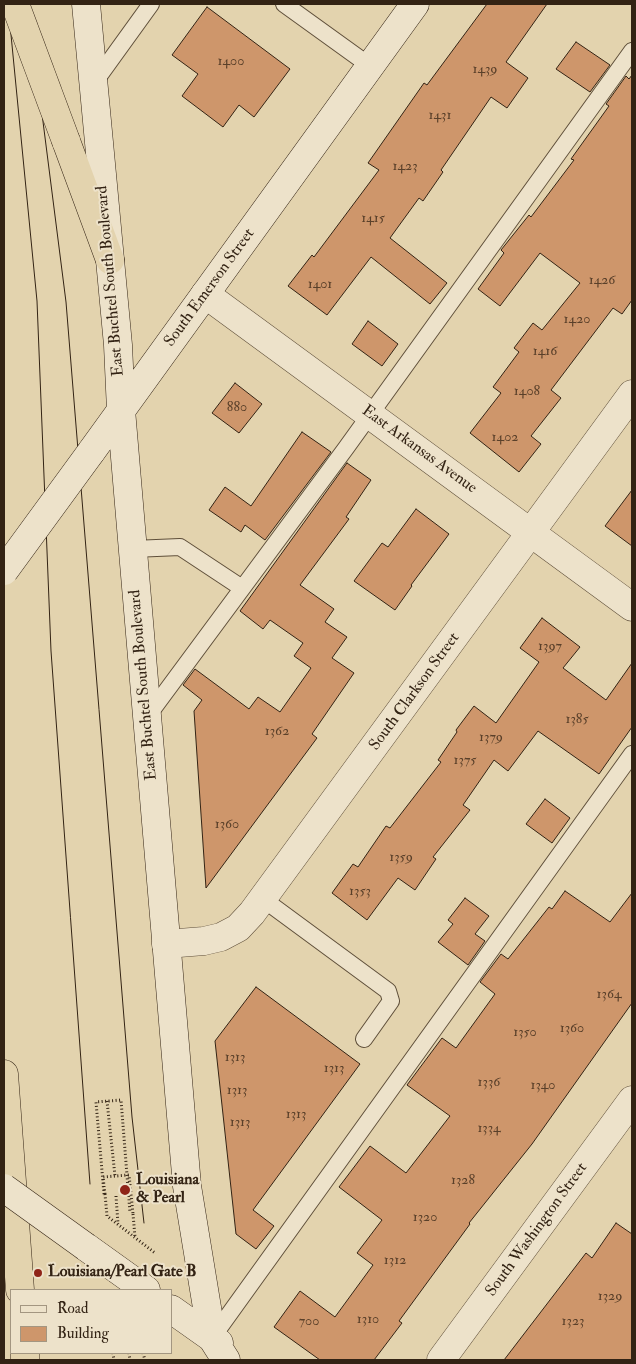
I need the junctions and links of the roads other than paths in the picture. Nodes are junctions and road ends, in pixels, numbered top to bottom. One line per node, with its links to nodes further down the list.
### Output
1 (15, 4): 9 (highway, bridge)
2 (86, 4): 8 (street, East Buchtel South Boulevard)
3 (151, 4): 8 (lane)
4 (284, 4): 7 (lane)
5 (415, 4): 7 (street, South Emerson Street)
6 (632, 51): 13 (lane)
7 (370, 66): 10 (street, South Emerson Street)
8 (93, 83): 9 (street, East Buchtel South Boulevard)
9 (110, 260): 12 (street, East Buchtel South Boulevard)
10 (205, 294): 12 (street, South Emerson Street); 13 (street, East Arkansas Avenue)
11 (632, 394): 14 (street, South Clarkson Street)
12 (121, 410): 15 (street, East Buchtel South Boulevard); 16 (street, South Emerson Street, bridge)
13 (370, 415): 14 (street, East Arkansas Avenue); 17 (lane)
14 (531, 533): 18 (street, East Arkansas Avenue); 21 (street, South Clarkson Street)
15 (133, 549): 17 (lane); 19 (street, East Buchtel South Boulevard)
16 (4, 572)
17 (242, 588): 19 (lane)
18 (632, 607)
19 (147, 717): 22 (street, East Buchtel South Boulevard)
20 (632, 754): 30 (lane)
21 (263, 899): 22 (street, South Clarkson Street); 23 (lane)
22 (166, 944): 30 (street, East Buchtel South Boulevard)
23 (364, 1039)
24 (4, 1074): 27 (highway)
25 (632, 1100): 33 (street, South Washington Street)
26 (4, 1188): 28 (street, bridge)
27 (20, 1289)
28 (145, 1289)
29 (172, 1310): 30 (street)
30 (212, 1338): 31 (street, East Buchtel South Boulevard); 32 (street)
31 (226, 1360)
32 (242, 1360)
33 (441, 1360)

